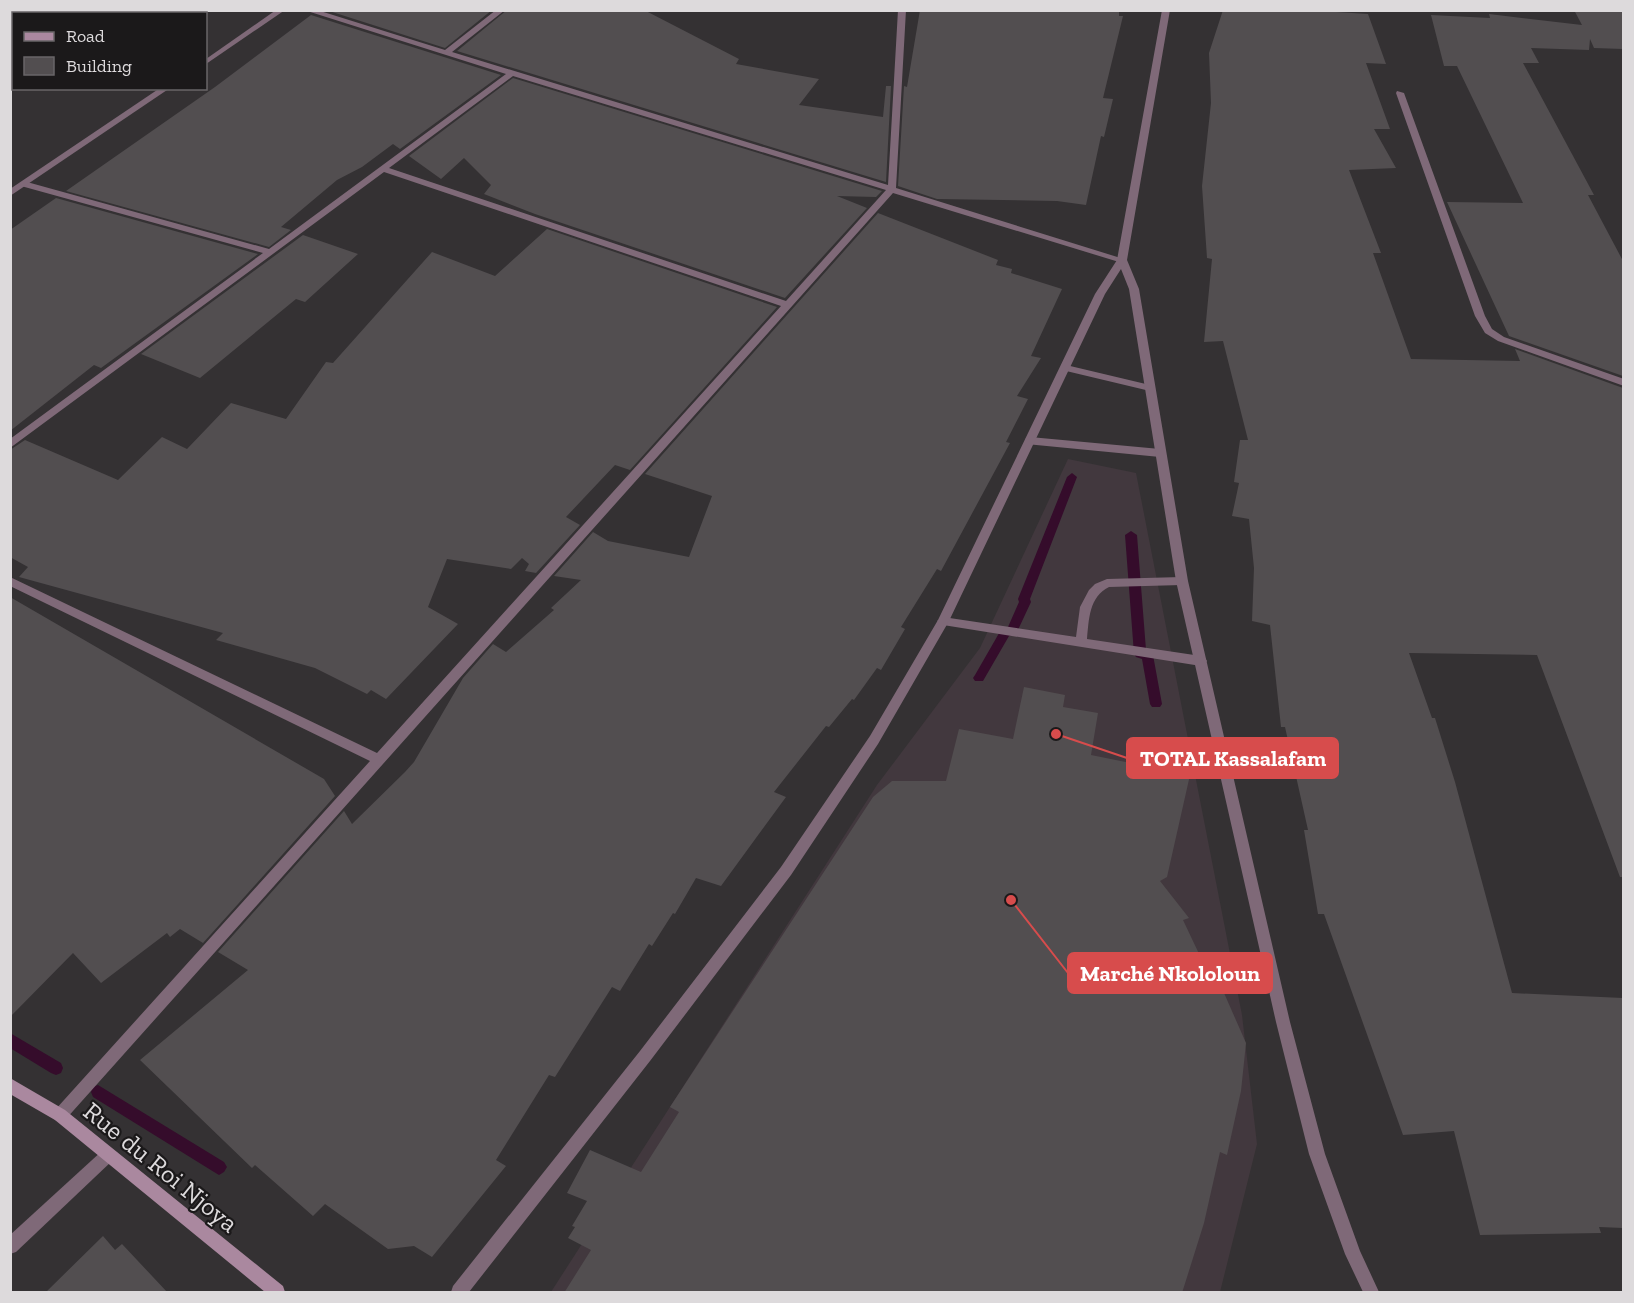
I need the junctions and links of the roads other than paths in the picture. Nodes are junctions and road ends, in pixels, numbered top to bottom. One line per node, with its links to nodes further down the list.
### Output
1 (282, 10): 7 (street)
2 (307, 10): 6 (street)
3 (502, 10): 6 (street)
4 (902, 10): 13 (street)
5 (1166, 10): 16 (street)
6 (446, 53): 8 (street)
7 (207, 61)
8 (512, 73): 11 (street); 13 (street)
9 (163, 90): 12 (street)
10 (1400, 93): 19 (street)
11 (383, 169): 15 (street); 17 (street)
12 (24, 184): 14 (street); 15 (street)
13 (892, 189): 16 (street); 17 (street)
14 (10, 193)
15 (271, 252): 22 (street)
16 (1122, 260): 18 (street); 20 (street)
17 (788, 305): 29 (street)
18 (1066, 368): 20 (street); 21 (street)
19 (1623, 383)
20 (1150, 388): 23 (street)
21 (1030, 441): 23 (street); 26 (street)
22 (10, 444)
23 (1160, 453): 24 (street)
24 (1182, 580): 27 (street); 28 (street)
25 (10, 581): 29 (street)
26 (943, 621): 27 (street); 35 (street)
27 (1081, 642): 28 (street)
28 (1201, 661): 36 (street)
29 (380, 760): 31 (street)
30 (10, 1085): 31 (main road, Rue du Roi Njoya)
31 (60, 1115): 32 (main road, Rue du Roi Njoya)
32 (108, 1155): 33 (street); 34 (main road, Rue du Roi Njoya)
33 (10, 1246)
34 (277, 1293)
35 (459, 1293)
36 (1371, 1293)

